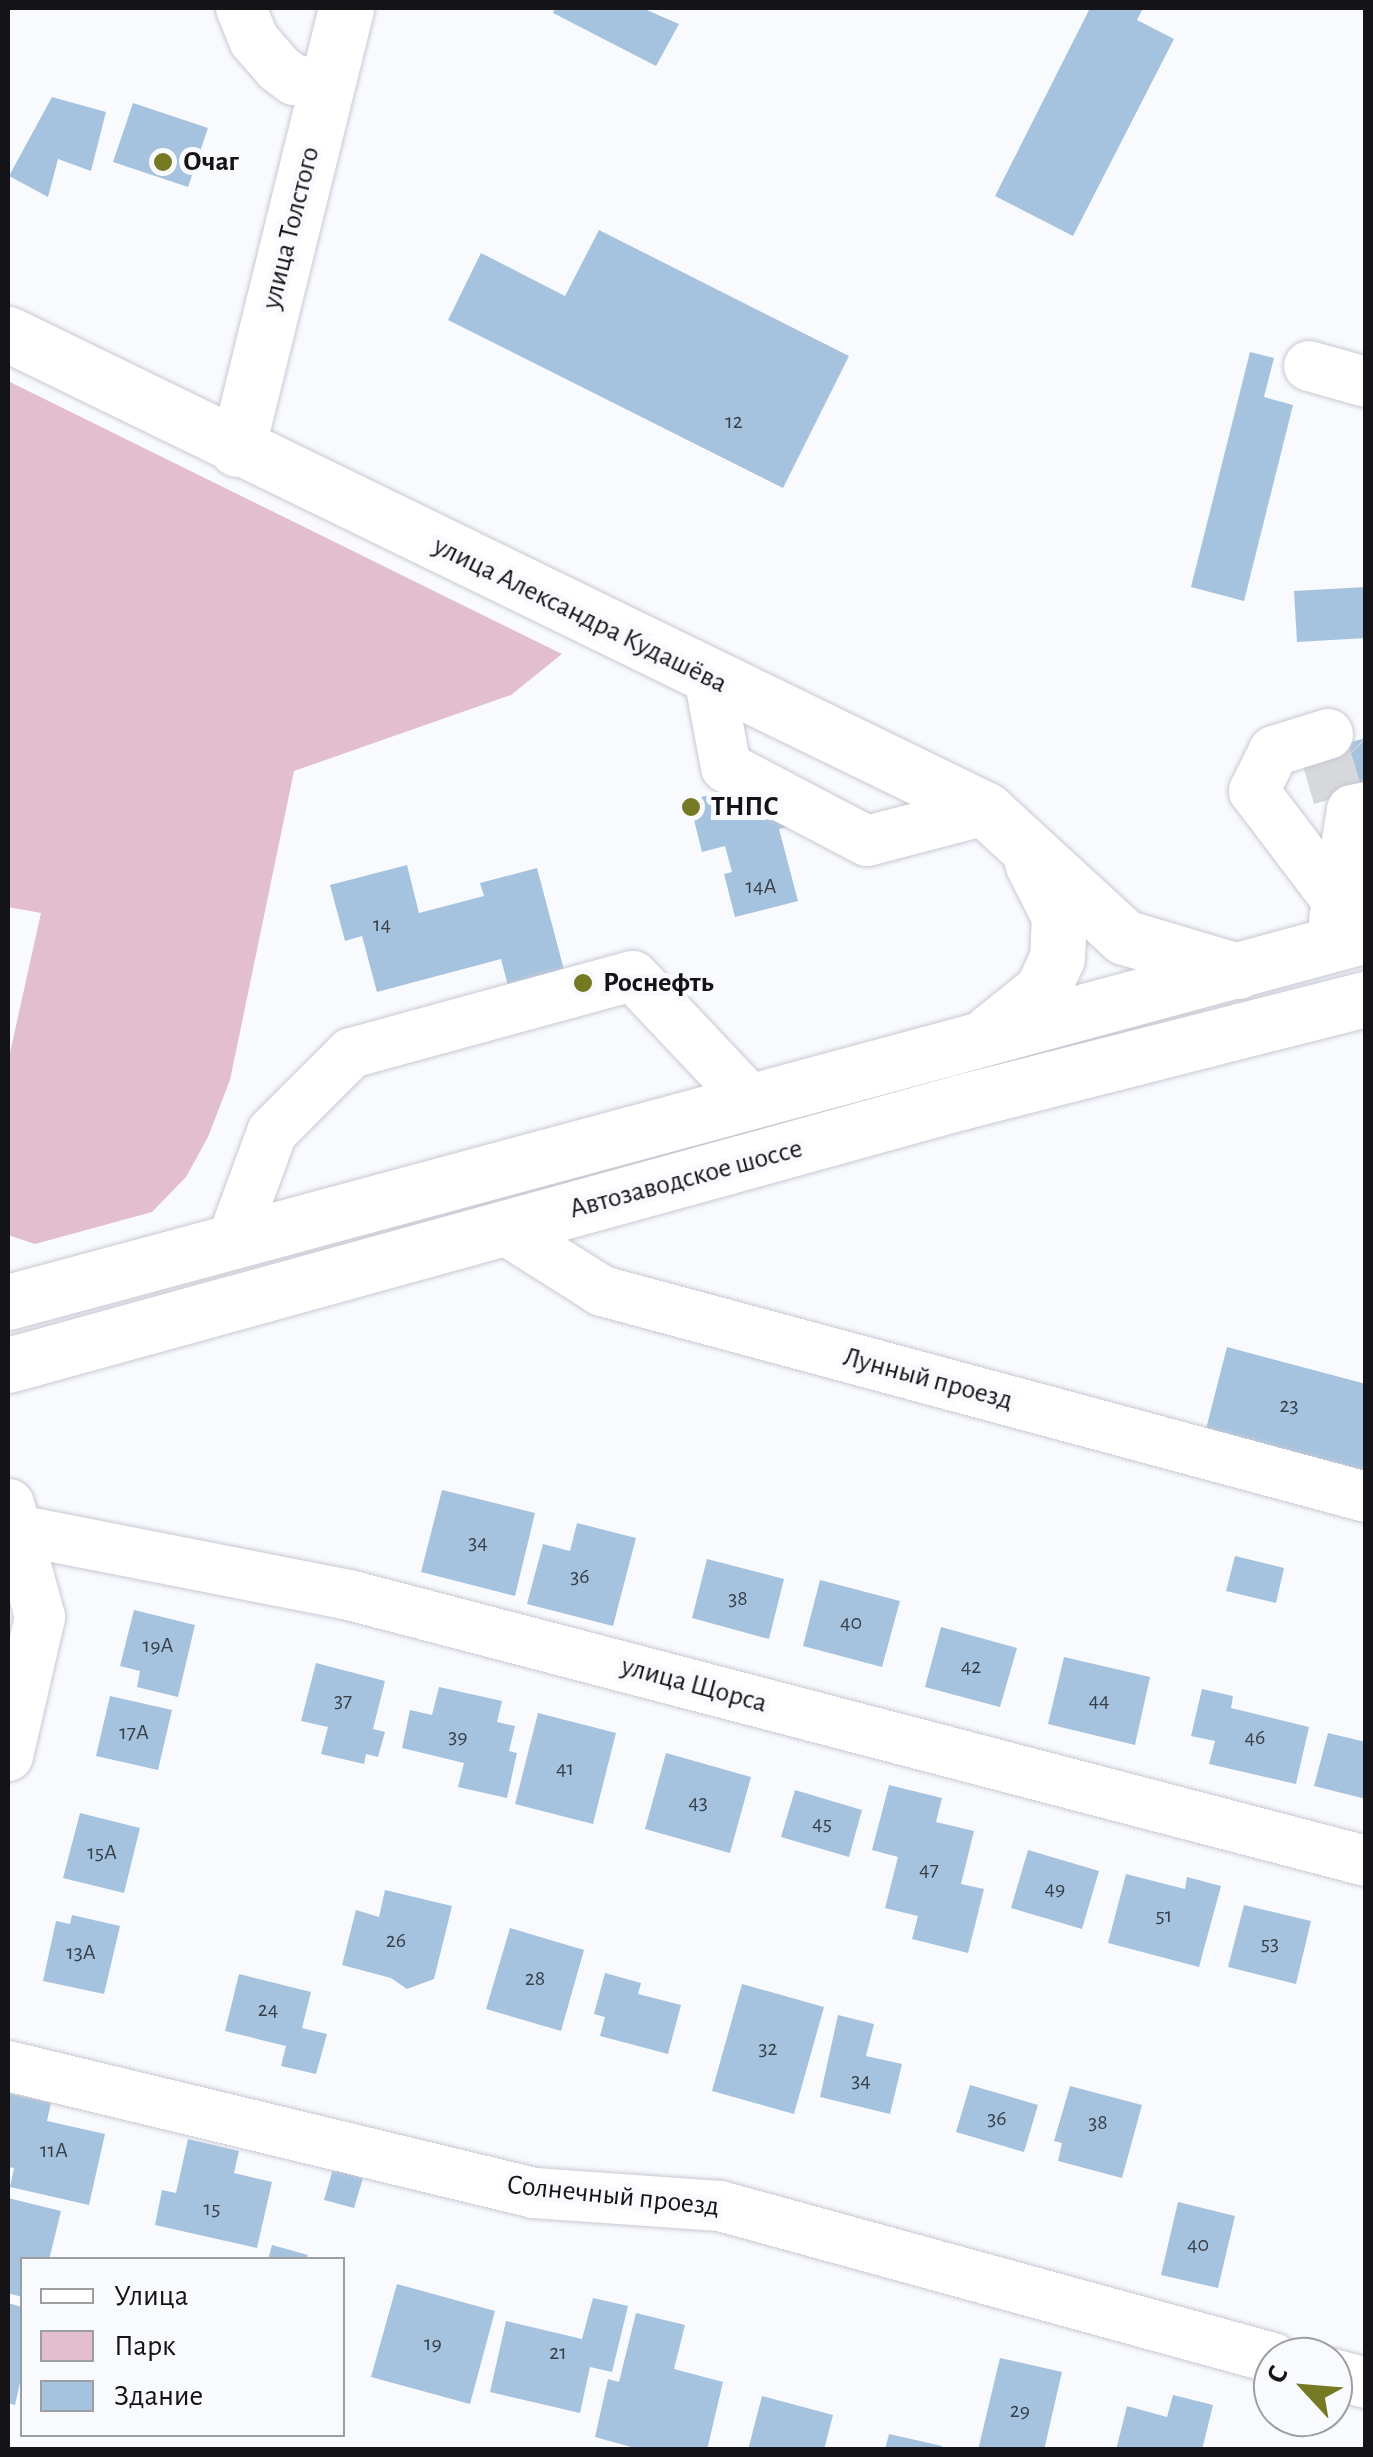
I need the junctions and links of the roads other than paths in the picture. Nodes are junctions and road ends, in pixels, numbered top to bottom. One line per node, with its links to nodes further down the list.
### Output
1 (241, 8): 3 (street)
2 (346, 8): 3 (main road, улица Толстого)
3 (326, 84): 7 (main road, улица Толстого)
4 (8, 334): 7 (main road, улица Александра Кудашёва)
5 (1308, 366): 6 (street)
6 (1366, 382)
7 (237, 449): 8 (main road, улица Александра Кудашёва)
8 (709, 678): 10 (main road, улица Александра Кудашёва); 10 (street)
9 (1349, 734): 11 (street)
10 (1002, 824): 12 (main road, улица Александра Кудашёва); 16 (main road)
11 (1353, 851): 13 (main road)
12 (1124, 937): 13 (main road, улица Александра Кудашёва); 15 (main road)
13 (1238, 971): 15 (main road)
14 (1366, 999): 18 (main road, Автозаводское шоссе)
15 (1116, 1004): 16 (main road); 18 (main road)
16 (985, 1037): 17 (main road)
17 (750, 1100): 20 (main road); 20 (street)
18 (961, 1102): 19 (main road, Автозаводское шоссе)
19 (504, 1229): 22 (main road, Автозаводское шоссе); 23 (street, Лунный проезд)
20 (232, 1241): 21 (main road)
21 (8, 1302)
22 (8, 1365)
23 (1366, 1497)
24 (10, 1509): 25 (street); 26 (street, улица Щорса)
25 (8, 1756)
26 (1366, 1861)
27 (8, 2066): 28 (street, Солнечный проезд)
28 (1253, 2353)

